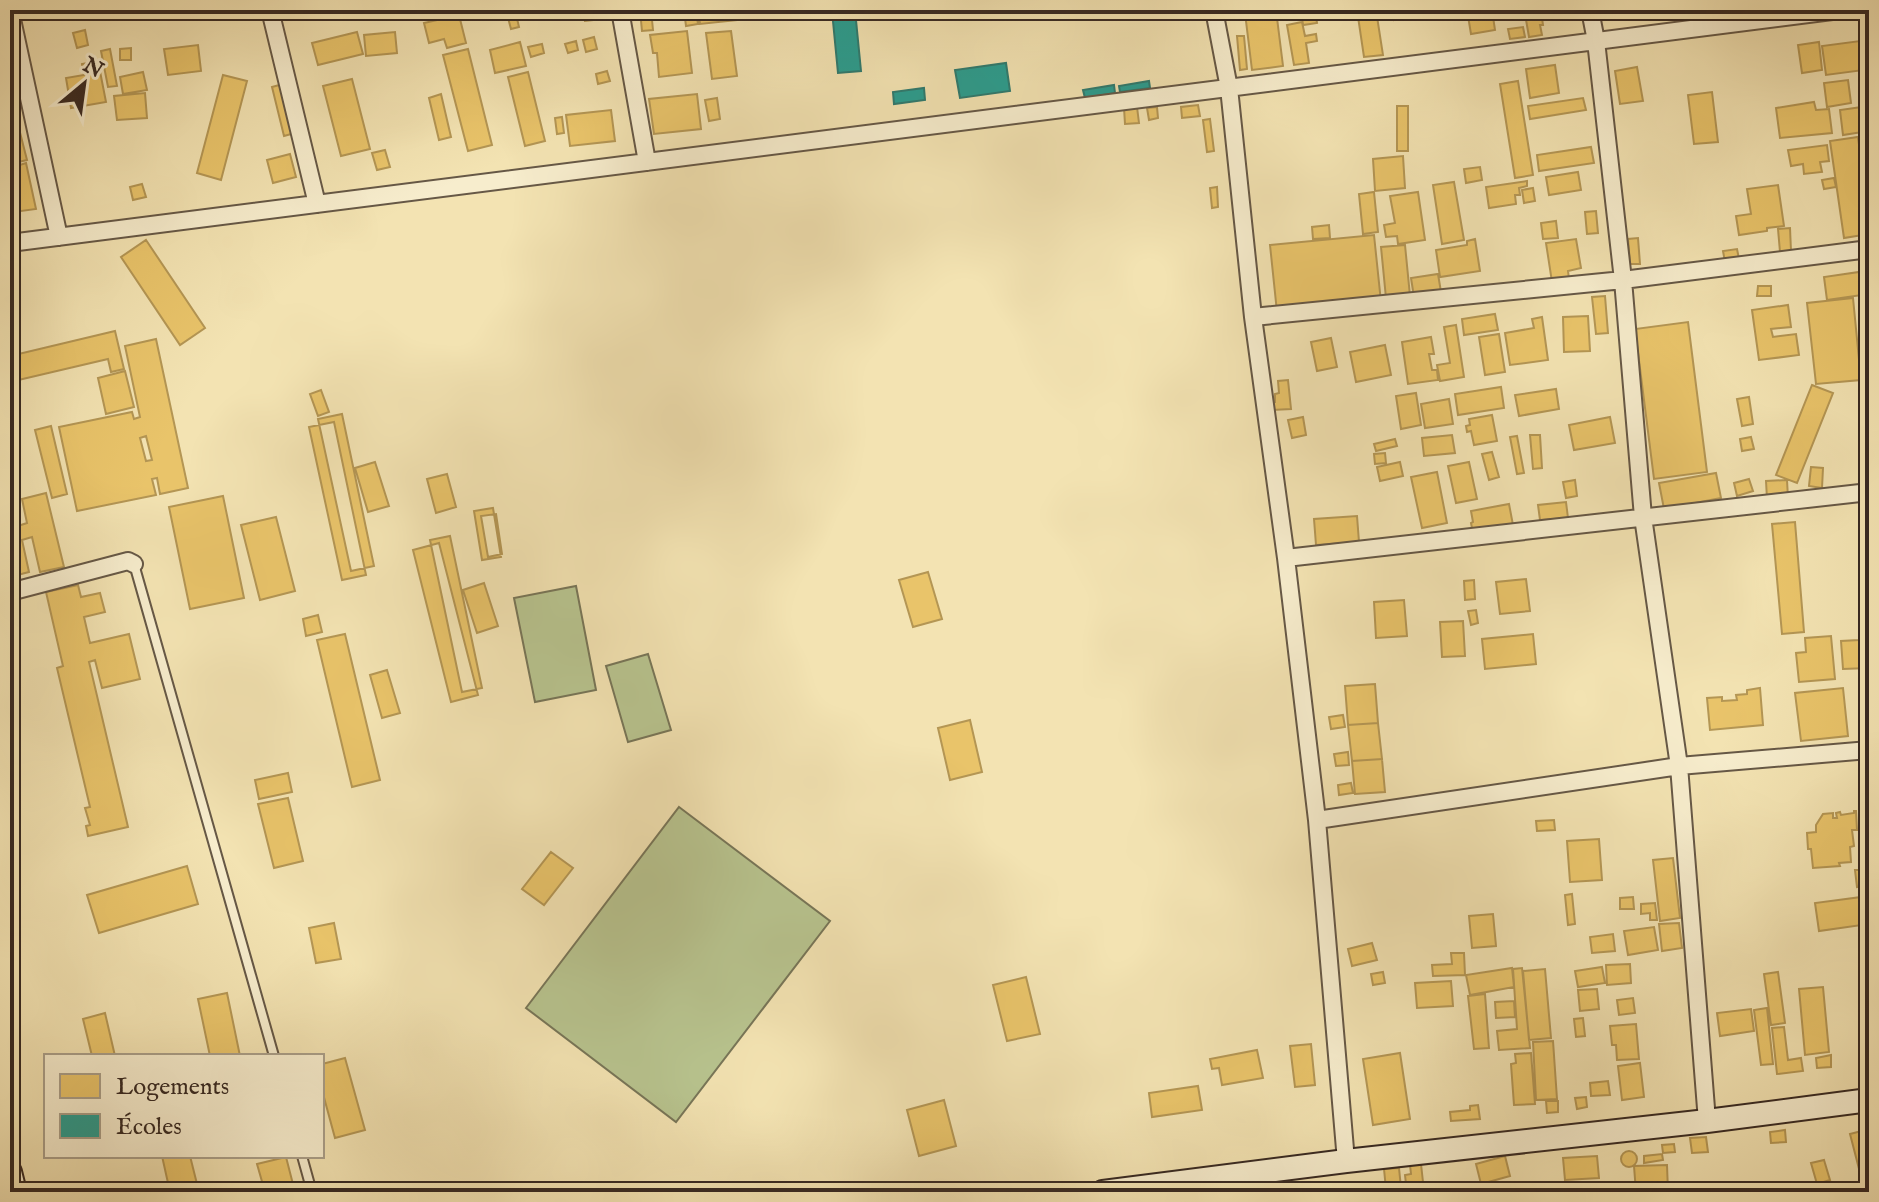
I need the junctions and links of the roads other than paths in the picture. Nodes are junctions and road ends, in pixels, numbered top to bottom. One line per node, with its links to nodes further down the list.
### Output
1 (10, 10): 11 (street)
2 (270, 10): 10 (street)
3 (620, 10): 9 (street)
4 (1214, 10): 8 (street)
5 (1590, 10): 7 (street)
6 (1840, 10): 7 (street)
7 (1596, 41): 8 (street); 14 (street)
8 (1229, 88): 9 (street); 15 (street)
9 (647, 162): 10 (street)
10 (317, 204): 11 (street)
11 (59, 237): 12 (street)
12 (10, 243)
13 (1869, 249): 14 (street)
14 (1623, 280): 15 (street); 17 (street)
15 (1253, 317): 18 (street)
16 (1869, 492): 17 (street)
17 (1643, 517): 18 (street); 22 (street)
18 (1286, 558): 23 (street)
19 (134, 564): 20 (street); 24 (lane)
20 (10, 592)
21 (1869, 750): 22 (street)
22 (1679, 766): 23 (street); 26 (street)
23 (1317, 820): 28 (street)
24 (273, 1054)
25 (1869, 1100): 26 (street)
26 (1707, 1121): 28 (street)
27 (303, 1158): 32 (lane)
28 (1346, 1161): 30 (street)
29 (10, 1172): 31 (street)
30 (1168, 1188): 33 (street)
31 (15, 1192)
32 (312, 1192)
33 (1103, 1192)

